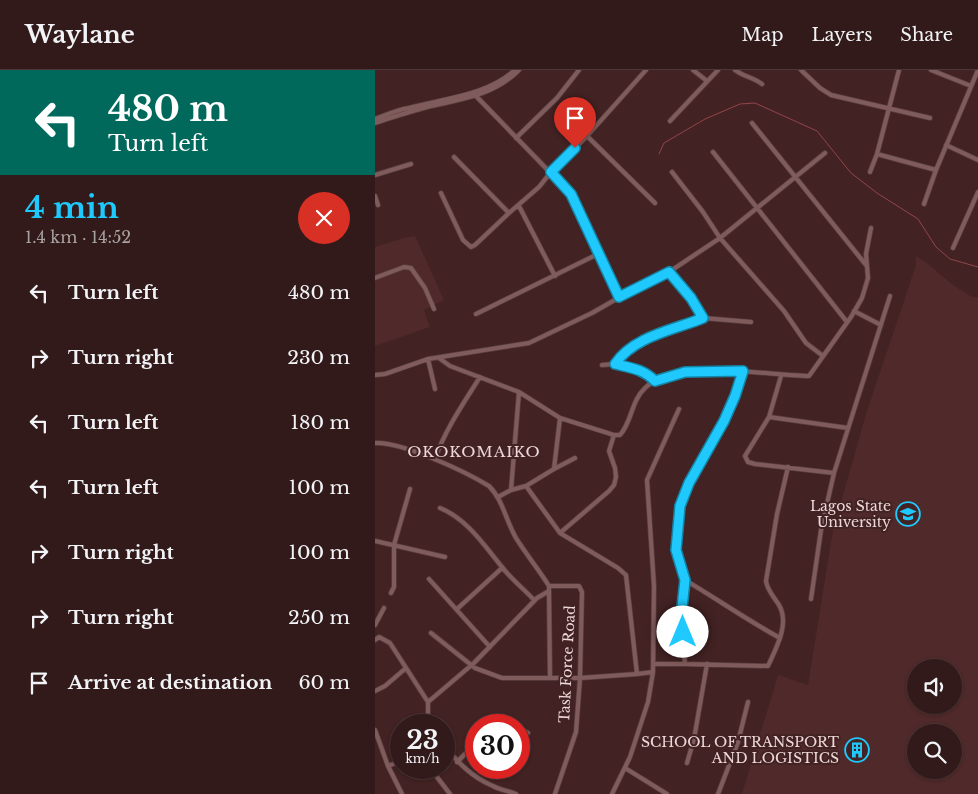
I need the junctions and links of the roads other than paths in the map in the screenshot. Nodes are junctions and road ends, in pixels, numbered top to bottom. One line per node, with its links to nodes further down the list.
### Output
1 (517, 70): 14 (street); 17 (street)
2 (579, 70): 21 (street)
3 (646, 70): 20 (street)
4 (693, 70): 11 (street)
5 (718, 70): 11 (street)
6 (735, 70): 12 (street)
7 (801, 70): 15 (street)
8 (899, 70): 15 (street)
9 (931, 70): 13 (street)
10 (978, 70): 13 (street)
11 (707, 81): 18 (street)
12 (762, 84)
13 (971, 86): 22 (street)
14 (477, 96): 17 (street); 21 (street)
15 (888, 110): 16 (street); 25 (street)
16 (930, 118)
17 (375, 121)
18 (670, 121)
19 (753, 122): 34 (street)
20 (587, 136): 30 (street); 38 (street)
21 (517, 138): 30 (street)
22 (946, 145): 27 (street); 29 (street)
23 (713, 152): 42 (street)
24 (825, 153): 34 (street)
25 (877, 154): 29 (street); 32 (street)
26 (454, 157): 43 (street)
27 (978, 160)
28 (411, 164): 33 (street)
29 (935, 170): 39 (street)
30 (551, 172): 41 (street); 47 (street)
31 (672, 172): 45 (street)
32 (870, 172)
33 (375, 175)
34 (797, 177): 42 (street); 48 (street)
35 (978, 192): 46 (street)
36 (441, 194): 43 (street)
37 (375, 196): 40 (street)
38 (655, 203)
39 (923, 204)
40 (378, 205)
41 (519, 206): 43 (street); 50 (street)
42 (757, 209): 45 (street); 59 (street)
43 (509, 213)
44 (871, 228): 48 (street)
45 (720, 238): 49 (street); 61 (street)
46 (953, 248)
47 (598, 254): 50 (street); 53 (street)
48 (866, 265): 55 (street)
49 (669, 272): 53 (street); 57 (street)
50 (555, 276): 56 (street)
51 (375, 278): 54 (street)
52 (890, 296): 60 (street)
53 (619, 297): 62 (street)
54 (434, 309)
55 (854, 311): 59 (street); 60 (street)
56 (476, 314)
57 (703, 318): 58 (street); 64 (street)
58 (751, 322)
59 (847, 322): 61 (street)
60 (881, 325): 76 (street)
61 (823, 356): 68 (street)
62 (439, 358): 63 (street); 69 (street)
63 (429, 359): 67 (street); 71 (street)
64 (615, 364): 65 (street); 70 (street)
65 (602, 365)
66 (743, 371): 68 (street); 70 (street); 95 (street)
67 (375, 375)
68 (781, 376): 74 (street)
69 (480, 377): 72 (street); 80 (street)
70 (655, 381): 77 (street)
71 (435, 389)
72 (519, 392): 75 (street); 86 (street)
73 (679, 409): 109 (street)
74 (769, 417): 76 (street); 81 (street)
75 (560, 418): 77 (street); 82 (street)
76 (848, 428): 83 (street)
77 (614, 435): 89 (street)
78 (375, 442): 80 (street)
79 (575, 458): 82 (street)
80 (435, 459): 87 (street)
81 (788, 468): 83 (street); 106 (street)
82 (555, 469): 84 (street)
83 (835, 473): 98 (street)
84 (526, 486): 86 (street); 89 (street)
85 (410, 489): 91 (street)
86 (511, 490): 87 (street)
87 (498, 497): 96 (street)
88 (440, 508): 93 (street)
89 (560, 534): 115 (street)
90 (375, 541): 91 (street)
91 (394, 546): 92 (street); 97 (street)
92 (445, 557)
93 (502, 568): 99 (street); 101 (street)
94 (429, 579): 101 (street)
95 (685, 580): 106 (street); 110 (street)
96 (549, 588): 99 (street); 116 (street); 117 (street, Task Force Road)
97 (391, 593)
98 (811, 599)
99 (534, 600): 108 (street)
100 (384, 608): 102 (street)
101 (457, 609): 108 (street)
102 (375, 625)
103 (375, 632): 105 (street)
104 (431, 633): 112 (street)
105 (379, 637): 107 (street); 113 (street)
106 (780, 638): 111 (street)
107 (375, 640)
108 (490, 647): 112 (street)
109 (654, 664): 110 (street); 114 (street)
110 (685, 664): 111 (street)
111 (707, 664): 126 (street)
112 (471, 665): 116 (street); 119 (street)
113 (406, 668): 118 (street); 119 (street)
114 (653, 672): 115 (street); 128 (street)
115 (637, 674): 117 (street)
116 (550, 677): 117 (street)
117 (580, 678): 133 (street, Task Force Road)
118 (375, 691)
119 (428, 702): 121 (street)
120 (748, 702): 136 (street)
121 (428, 714)
122 (375, 730): 127 (street)
123 (465, 754): 125 (street)
124 (455, 759): 125 (street)
125 (457, 762): 132 (street)
126 (687, 763)
127 (388, 766): 130 (street)
128 (625, 768): 134 (street); 135 (street)
129 (438, 779): 131 (street)
130 (402, 794)
131 (450, 794)
132 (516, 794)
133 (555, 794)
134 (612, 794)
135 (667, 794)
136 (718, 794)

